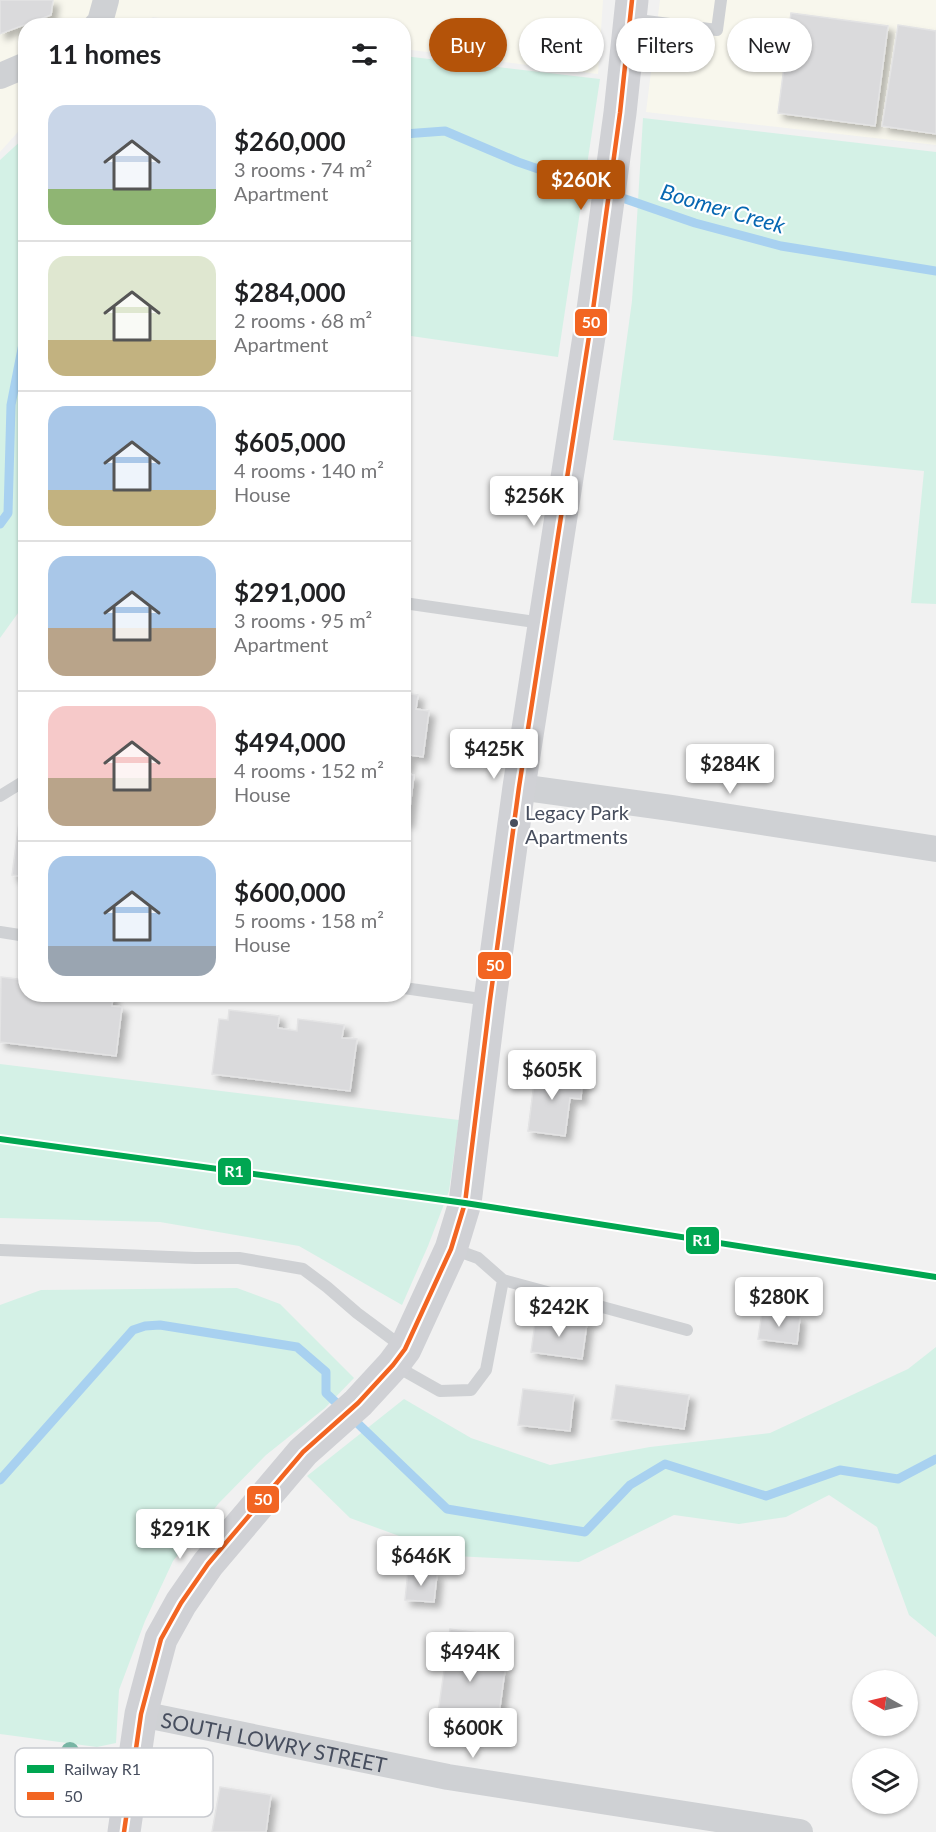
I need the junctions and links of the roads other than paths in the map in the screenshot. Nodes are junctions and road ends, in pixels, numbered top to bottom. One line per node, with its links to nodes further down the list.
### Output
1 (106, 0): 4 (street)
2 (721, 0): 3 (lane)
3 (631, 9): 8 (street)
4 (101, 18)
5 (18, 68): 6 (street)
6 (0, 76)
7 (411, 604): 8 (lane)
8 (545, 623): 10 (street)
9 (18, 785): 11 (lane)
10 (519, 787): 12 (street); 16 (street)
11 (0, 796)
12 (936, 849)
13 (0, 932): 14 (lane)
14 (18, 935)
15 (411, 989): 16 (lane)
16 (490, 1000): 17 (street)
17 (451, 1249): 19 (lane); 21 (street)
18 (0, 1250): 21 (lane)
19 (502, 1280): 20 (lane); 21 (lane)
20 (687, 1330)
21 (399, 1357): 22 (street)
22 (141, 1714): 23 (street); 26 (street, SOUTH LOWRY STREET)
23 (136, 1748)
24 (126, 1817): 25 (street)
25 (124, 1832)
26 (800, 1832)

